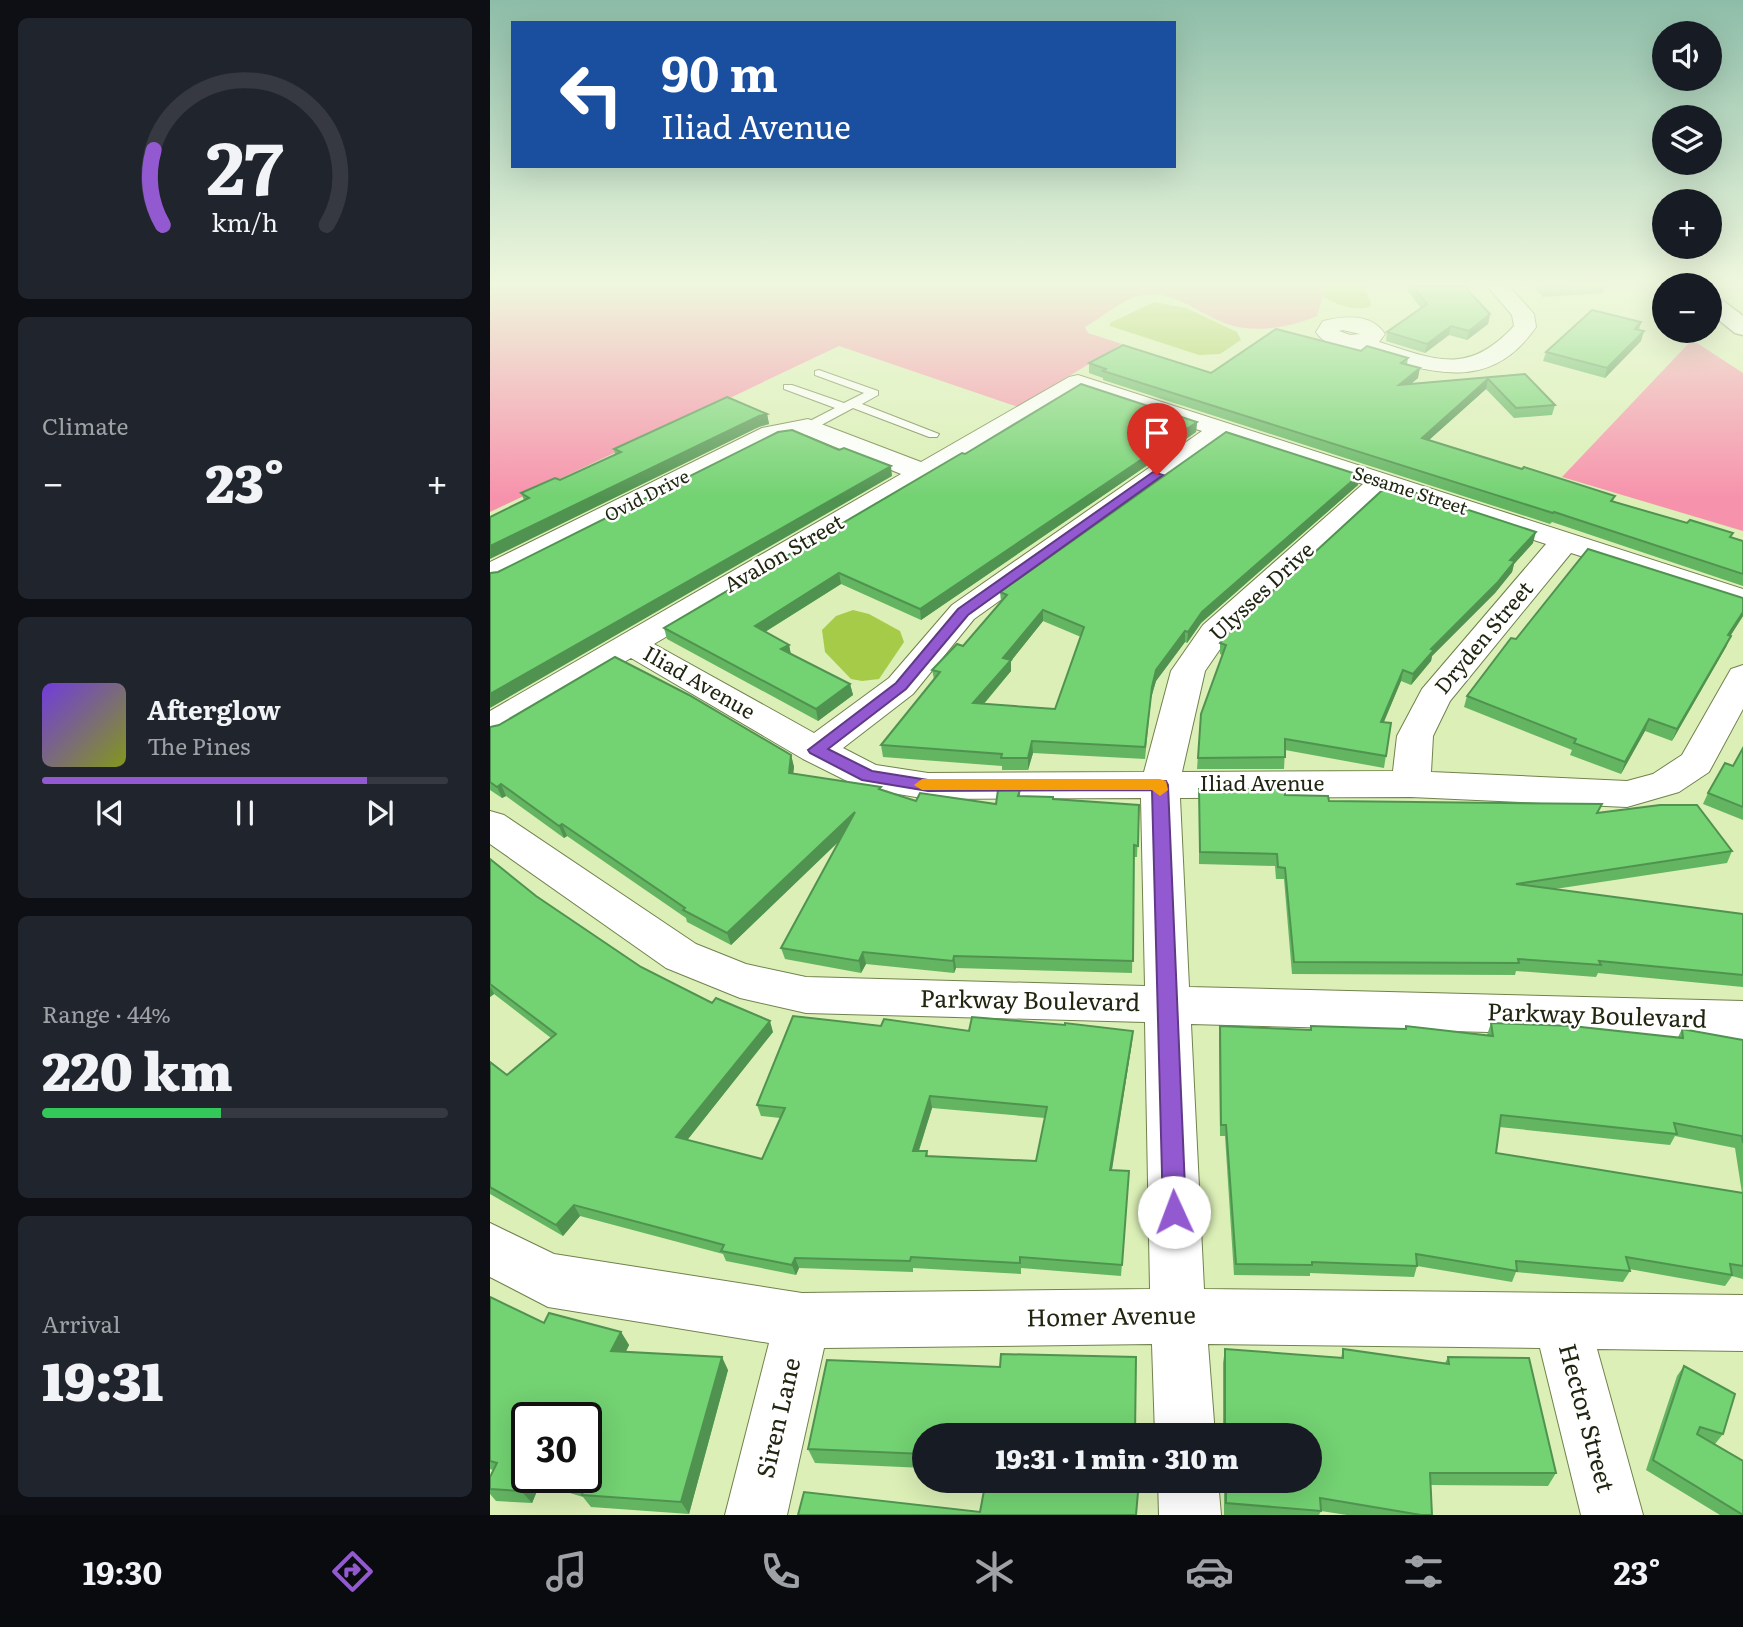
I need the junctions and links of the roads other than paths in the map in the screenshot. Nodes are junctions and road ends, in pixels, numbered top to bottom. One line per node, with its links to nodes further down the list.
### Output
1 (1410, 357): 2 (street)
2 (1494, 357)
3 (819, 373): 6 (lane)
4 (1078, 382): 8 (street, Sesame Street); 10 (street, Avalon Street)
5 (788, 387): 6 (lane)
6 (849, 406): 7 (lane); 9 (lane)
7 (808, 427): 10 (street); 13 (street, Ovid Drive)
8 (1222, 429): 11 (street, Sesame Street); 18 (street)
9 (933, 434)
10 (923, 473): 15 (street, Avalon Street)
11 (1382, 482): 12 (street, Sesame Street); 20 (street, Ulysses Drive)
12 (1565, 541): 14 (street, Sesame Street); 19 (street, Dryden Street)
13 (490, 575)
14 (1743, 599)
15 (630, 644): 17 (street, Avalon Street); 18 (street, Iliad Avenue)
16 (1743, 676): 19 (street, Iliad Avenue)
17 (490, 726)
18 (816, 750): 20 (street, Iliad Avenue)
19 (1411, 784): 20 (street, Iliad Avenue)
20 (1160, 785): 22 (street, Ulysses Drive)
21 (490, 825): 22 (street, Parkway Boulevard)
22 (1168, 1004): 23 (street, Parkway Boulevard); 25 (street, Ulysses Drive)
23 (1743, 1020)
24 (490, 1248): 27 (street, Homer Avenue)
25 (1178, 1316): 26 (street, Homer Avenue); 27 (street, Homer Avenue); 29 (street, Ulysses Drive)
26 (1561, 1320): 28 (street, Homer Avenue); 33 (street, Hector Street)
27 (802, 1321): 31 (street, Siren Lane)
28 (1743, 1323)
29 (1184, 1423)
30 (1189, 1493): 32 (street)
31 (756, 1515)
32 (1190, 1515)
33 (1612, 1515)

